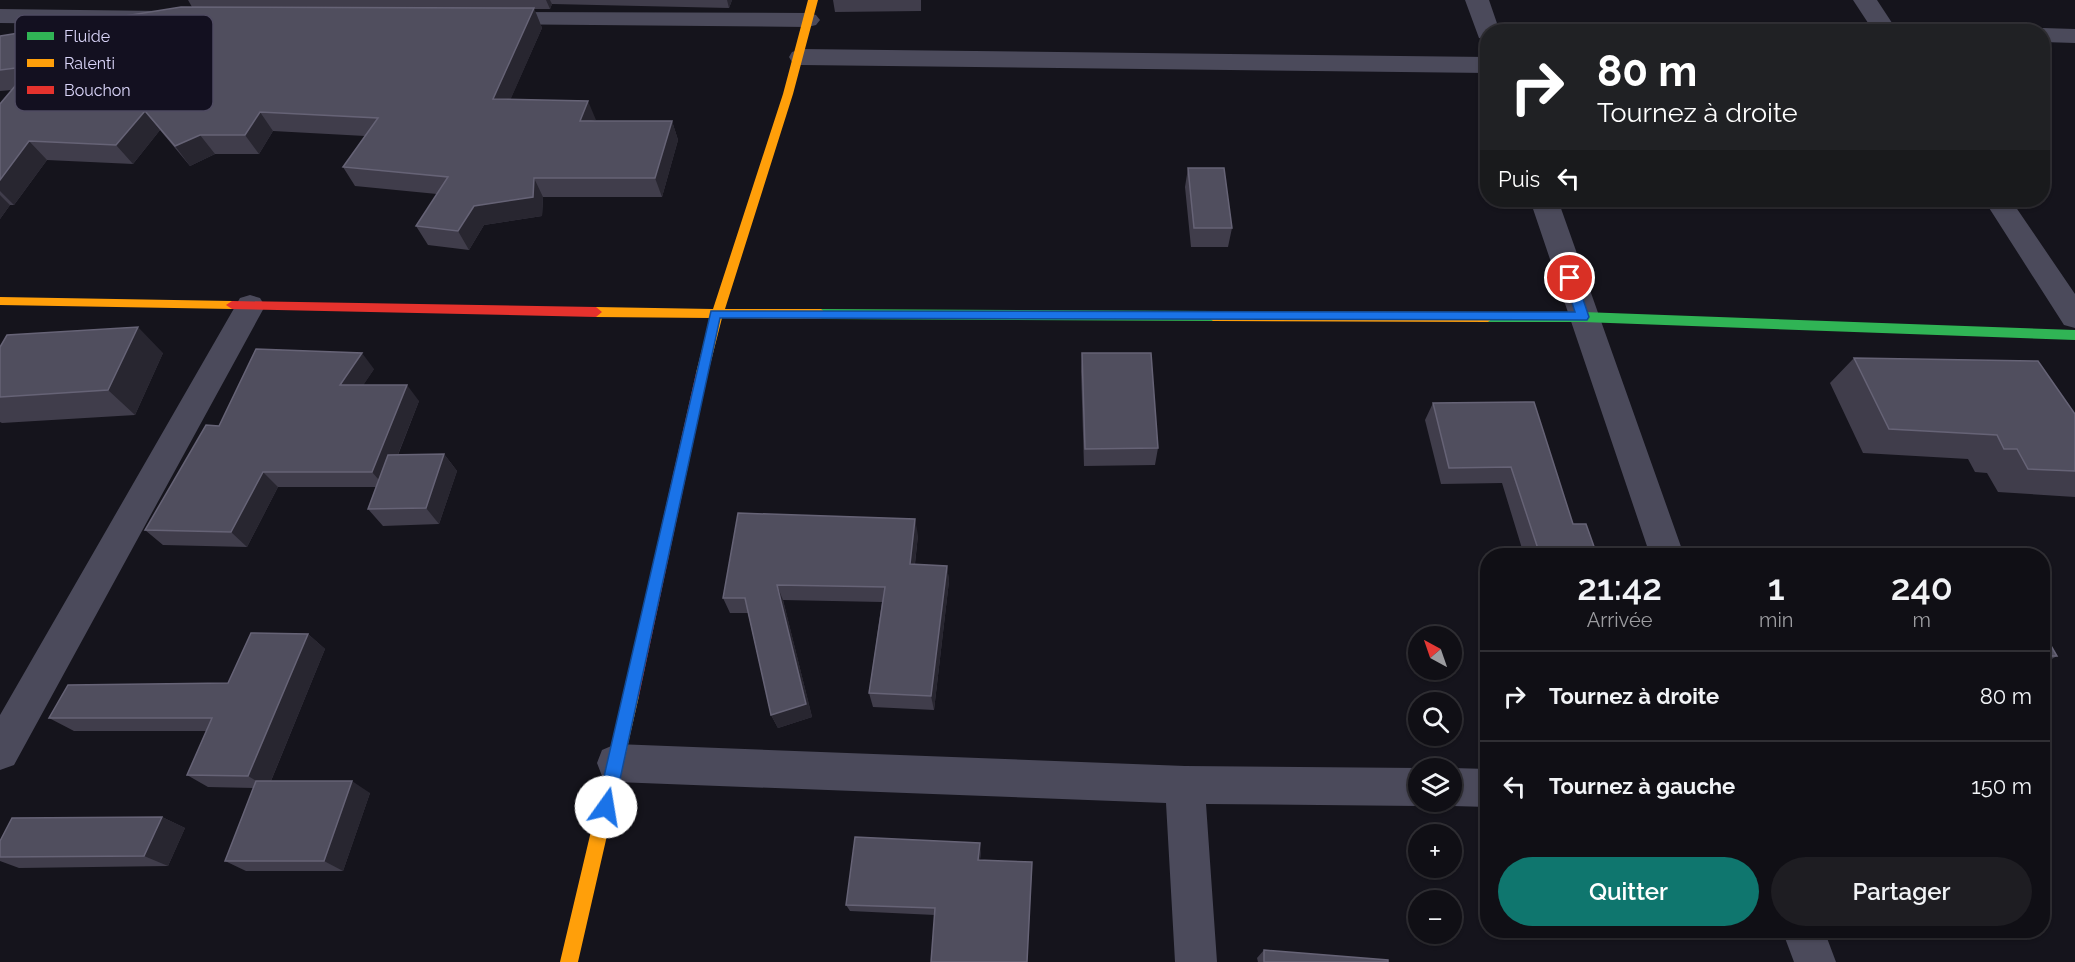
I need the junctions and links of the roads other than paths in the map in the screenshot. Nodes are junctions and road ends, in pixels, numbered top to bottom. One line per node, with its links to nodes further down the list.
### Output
1 (1477, 0): 7 (street)
2 (1865, 0): 8 (street)
3 (811, 10): 6 (street); 11 (street)
4 (0, 16): 5 (street)
5 (15, 16)
6 (473, 19)
7 (1485, 24)
8 (1882, 24)
9 (2050, 35): 10 (street)
10 (2075, 36)
11 (801, 57): 12 (street); 17 (street)
12 (1480, 66)
13 (1546, 207): 18 (street)
14 (2002, 207): 19 (street)
15 (0, 301): 16 (street)
16 (250, 306): 17 (street); 22 (street)
17 (715, 314): 18 (street); 23 (street)
18 (1583, 317): 20 (street); 21 (street)
19 (2075, 317)
20 (2075, 335)
21 (1665, 548)
22 (0, 752)
23 (616, 763): 24 (street); 29 (street)
24 (1185, 785): 25 (street); 30 (street)
25 (1408, 787)
26 (1462, 788): 27 (street)
27 (1480, 788)
28 (1806, 938): 31 (street)
29 (569, 962)
30 (1196, 962)
31 (1815, 962)

